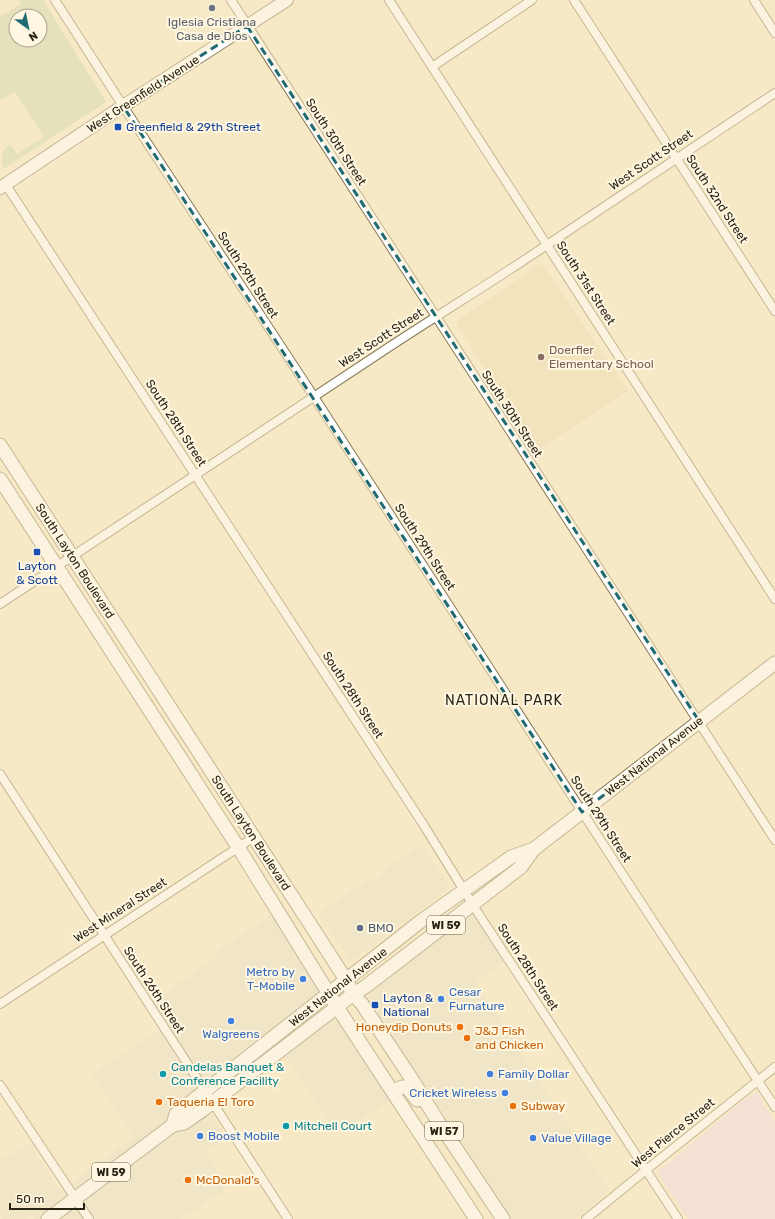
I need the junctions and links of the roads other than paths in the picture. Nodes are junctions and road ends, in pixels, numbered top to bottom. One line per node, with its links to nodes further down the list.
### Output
1 (55, 0): 12 (street, South 29th Street)
2 (231, 0): 8 (street, South 30th Street)
3 (287, 0): 8 (main road, West Greenfield Avenue)
4 (389, 0): 10 (street, South 31st Street)
5 (532, 0): 10 (street)
6 (574, 0): 13 (street, South 32nd Street)
7 (754, 0): 9 (street)
8 (247, 26): 12 (main road, West Greenfield Avenue); 17 (street, South 30th Street)
9 (775, 33)
10 (432, 67): 15 (street, South 31st Street)
11 (775, 93): 13 (street, West Scott Street)
12 (123, 106): 14 (main road, West Greenfield Avenue); 18 (street, South 29th Street)
13 (676, 158): 15 (street, West Scott Street); 16 (street, South 32nd Street)
14 (3, 186): 20 (street, South 28th Street)
15 (547, 244): 17 (street, West Scott Street); 24 (street, South 31st Street)
16 (775, 310)
17 (435, 317): 18 (street, West Scott Street); 27 (street, South 30th Street)
18 (314, 397): 20 (street, West Scott Street); 29 (street, South 29th Street)
19 (0, 445): 22 (main road, South Layton Boulevard)
20 (196, 476): 22 (street, West Scott Street); 34 (street, South 28th Street)
21 (0, 479): 23 (main road, South Layton Boulevard)
22 (72, 556): 23 (street, West Scott Street); 30 (main road, South Layton Boulevard)
23 (56, 567): 25 (street, West Scott Street); 32 (main road, South Layton Boulevard)
24 (775, 599)
25 (0, 604)
26 (775, 663): 27 (main road, West National Avenue / WI 59)
27 (699, 721): 29 (main road, West National Avenue / WI 59); 31 (street, South 30th Street)
28 (0, 774): 36 (street, South 26th Street)
29 (582, 812): 33 (main road, West National Avenue / WI 59); 43 (street, South 29th Street)
30 (254, 837): 32 (street, West Mineral Street); 37 (main road, South Layton Boulevard)
31 (775, 840)
32 (238, 847): 36 (street, West Mineral Street); 38 (main road, South Layton Boulevard)
33 (534, 849): 34 (main road, West National Avenue / WI 59); 35 (main road, West National Avenue / WI 59)
34 (465, 890): 35 (street, South 28th Street); 37 (main road, West National Avenue / WI 59)
35 (473, 904): 39 (main road, West National Avenue / WI 59); 51 (street, South 28th Street)
36 (104, 935): 40 (street, West Mineral Street); 45 (street, South 26th Street)
37 (346, 980): 38 (main road, West National Avenue / WI 59); 39 (main road, South Layton Boulevard / WI 57)
38 (329, 993): 41 (main road, South Layton Boulevard / WI 57); 45 (main road, West National Avenue / WI 59)
39 (353, 994): 41 (main road, West National Avenue / WI 59); 49 (main road, South Layton Boulevard / WI 57)
40 (0, 1004)
41 (338, 1007): 46 (main road, South Layton Boulevard / WI 57); 47 (main road, West National Avenue / WI 59)
42 (775, 1067): 43 (street, West Pierce Street)
43 (758, 1080): 48 (street, South 29th Street); 51 (street, West Pierce Street)
44 (0, 1086): 52 (street)
45 (205, 1091): 47 (street, South 26th Street); 50 (main road, West National Avenue / WI 59)
46 (393, 1092): 49 (main road); 56 (main road, South Layton Boulevard / WI 57)
47 (212, 1103): 50 (main road, West National Avenue / WI 59); 55 (street, South 26th Street)
48 (775, 1107)
49 (439, 1123): 57 (main road, South Layton Boulevard / WI 57)
50 (173, 1125): 52 (main road, West National Avenue / WI 59)
51 (646, 1170): 58 (street, West Pierce Street); 59 (street, South 28th Street)
52 (75, 1198): 53 (main road, West National Avenue / WI 59); 54 (street)
53 (48, 1219)
54 (89, 1219)
55 (288, 1219)
56 (476, 1219)
57 (503, 1219)
58 (586, 1219)
59 (678, 1219)

